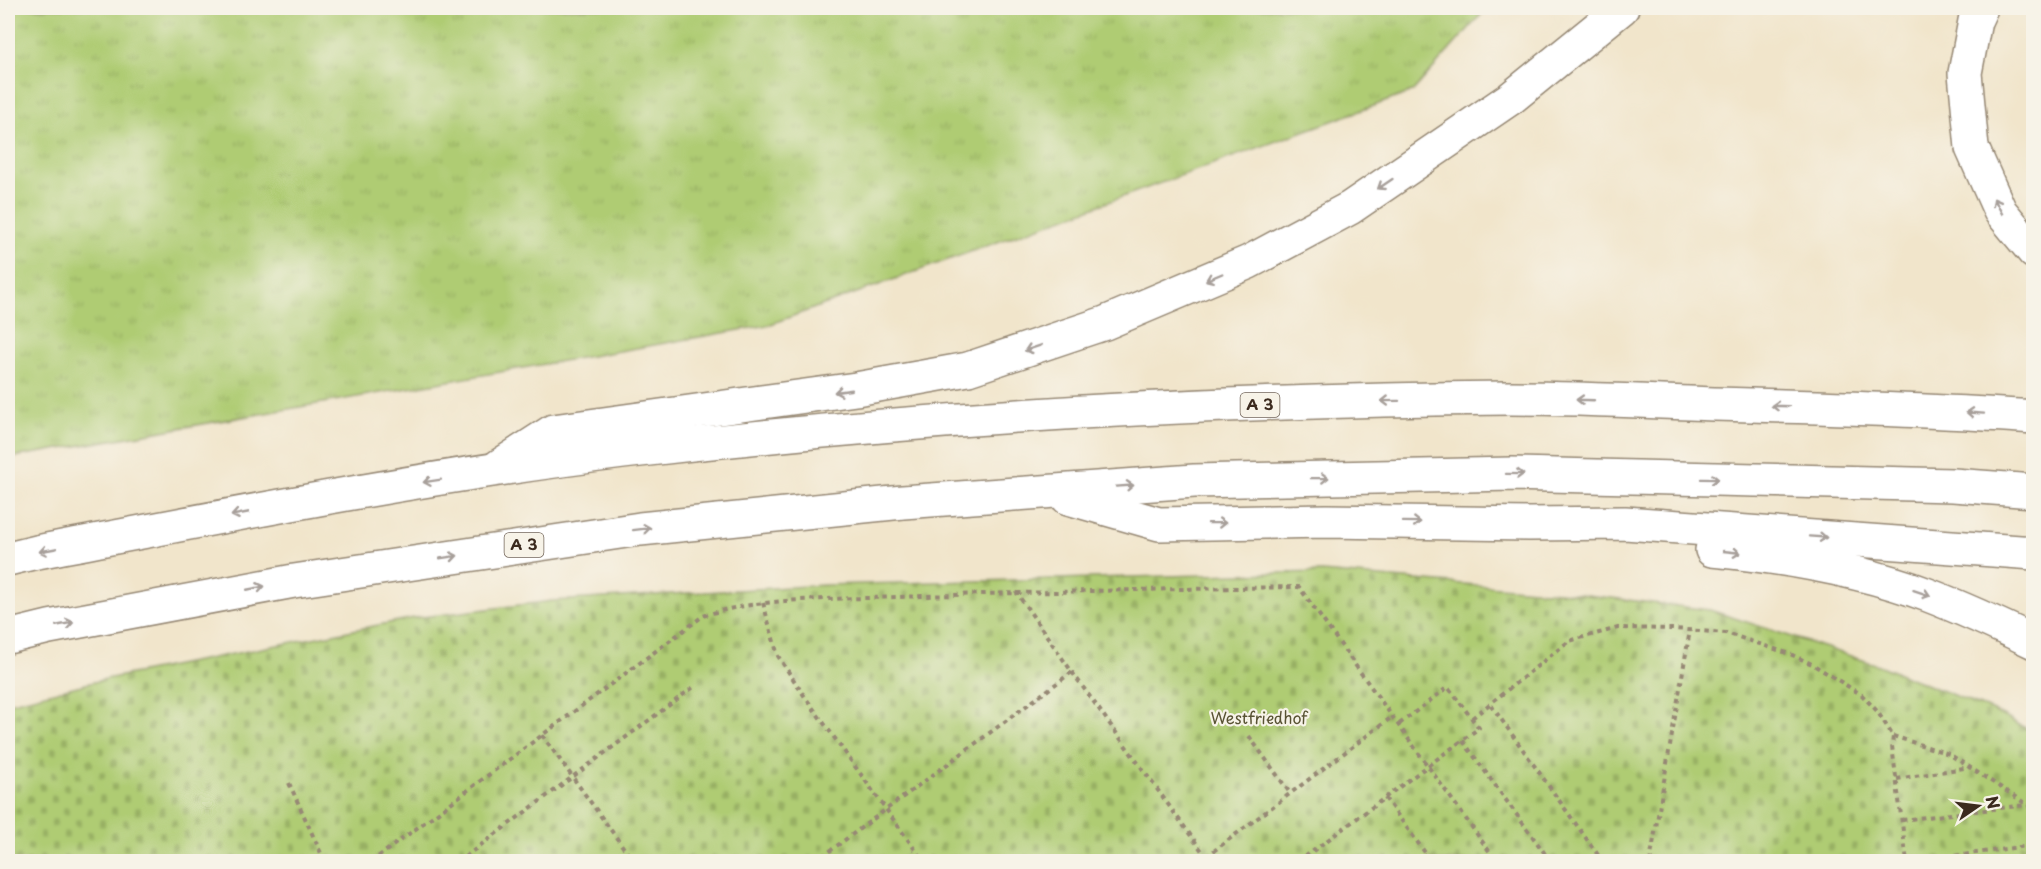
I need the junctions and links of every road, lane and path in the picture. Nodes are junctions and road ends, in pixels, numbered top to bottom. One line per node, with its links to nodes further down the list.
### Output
1 (1591, 8): 4 (highway)
2 (1622, 8): 4 (highway)
3 (1981, 8): 5 (highway, one-way to 3)
4 (1433, 151): 7 (highway, one-way to 7)
5 (2034, 252)
6 (2034, 417): 7 (highway, A 3, one-way to 7)
7 (490, 472): 12 (highway, A 3, one-way to 12)
8 (2034, 491): 9 (highway, A 3, one-way to 8)
9 (1046, 492): 10 (highway, one-way to 10); 16 (highway, A 3, one-way to 9)
10 (1529, 524): 11 (highway, one-way to 11); 17 (highway, one-way to 17)
11 (2034, 553)
12 (8, 559)
13 (1016, 592): 14 (path); 18 (path); 21 (path)
14 (763, 603): 24 (path); 36 (path)
15 (1690, 630): 20 (path); 26 (path); 54 (path)
16 (8, 637)
17 (2034, 642)
18 (1072, 672): 36 (path); 40 (path)
19 (695, 686): 30 (path)
20 (1491, 705): 22 (path); 53 (path)
21 (1392, 717): 23 (path); 33 (path)
22 (1472, 718): 23 (path); 27 (path)
23 (1398, 725): 28 (path)
24 (542, 735): 30 (path); 42 (path)
25 (1249, 736): 33 (path)
26 (1893, 736): 29 (path); 31 (path)
27 (1463, 741): 28 (path); 52 (path)
28 (1428, 766): 34 (path); 51 (path)
29 (1970, 767): 31 (path); 35 (path)
30 (573, 777): 43 (path); 44 (path)
31 (1897, 779): 38 (path)
32 (289, 783): 41 (path)
33 (1290, 793): 40 (path)
34 (1385, 798): 49 (path); 50 (path)
35 (2026, 805): 37 (path); 38 (path)
36 (885, 809): 45 (path); 46 (path)
37 (2034, 809)
38 (1902, 820): 55 (path)
39 (2034, 845): 55 (path)
40 (1206, 856): 47 (path); 48 (path)
41 (325, 861)
42 (371, 861)
43 (458, 861)
44 (634, 861)
45 (815, 861)
46 (924, 861)
47 (1199, 861)
48 (1210, 861)
49 (1298, 861)
50 (1432, 861)
51 (1497, 861)
52 (1551, 861)
53 (1603, 861)
54 (1650, 861)
55 (1909, 861)

